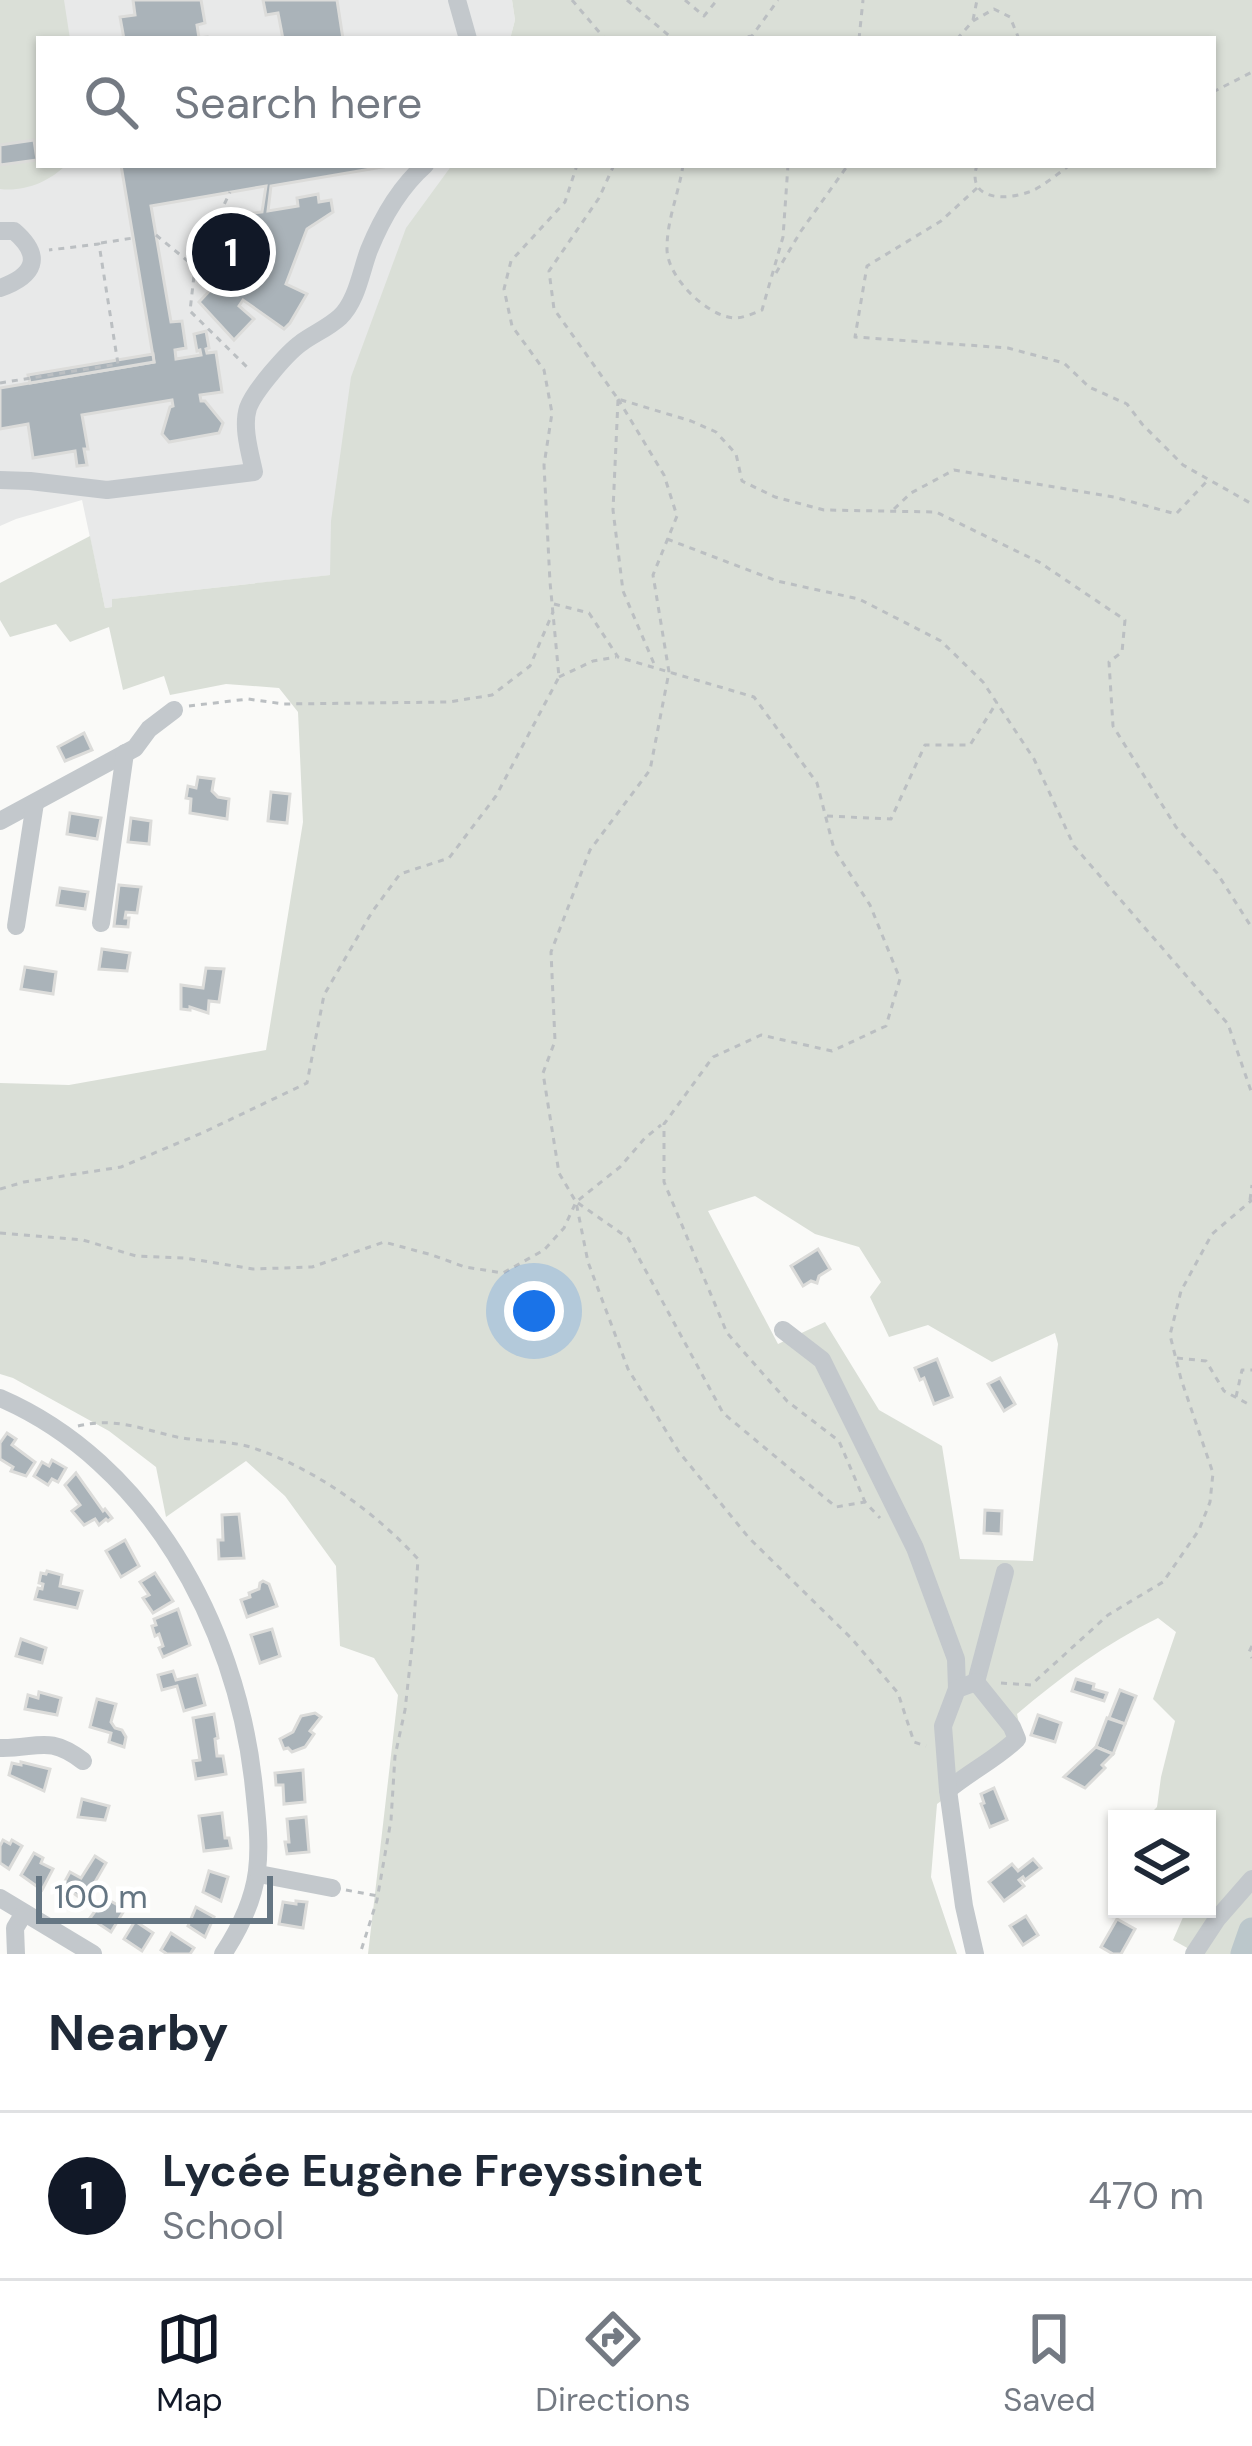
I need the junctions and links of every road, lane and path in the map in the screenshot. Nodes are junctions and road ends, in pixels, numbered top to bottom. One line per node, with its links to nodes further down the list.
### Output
1 (457, 0): 10 (street)
2 (572, 0): 11 (path)
3 (627, 0): 12 (path)
4 (685, 0): 5 (path)
5 (717, 0)
6 (778, 0): 13 (path)
7 (863, 0): 14 (path)
8 (977, 0): 9 (path)
9 (973, 22): 15 (path); 16 (path)
10 (467, 36)
11 (602, 36)
12 (669, 36)
13 (752, 36)
14 (859, 36)
15 (960, 36)
16 (1015, 36)
17 (1252, 72): 18 (path)
18 (1216, 90)
19 (421, 168): 39 (street)
20 (576, 168): 46 (path)
21 (613, 168): 40 (path)
22 (682, 168): 35 (path)
23 (788, 168): 35 (path)
24 (846, 168): 35 (path)
25 (976, 168): 27 (path)
26 (1066, 168): 27 (path)
27 (977, 188): 41 (path)
28 (230, 192): 34 (path)
29 (0, 231): 36 (street)
30 (156, 235): 34 (path)
31 (133, 238): 32 (path)
32 (99, 244): 33 (path); 38 (path)
33 (56, 249)
34 (195, 267): 37 (path); 39 (path)
35 (772, 278)
36 (0, 288)
37 (225, 290)
38 (0, 383)
39 (264, 384): 42 (street)
40 (618, 399): 44 (path); 45 (path); 48 (path)
41 (1208, 479): 43 (path); 44 (path)
42 (0, 480)
43 (1252, 504)
44 (892, 511): 59 (path)
45 (667, 539): 49 (path); 51 (path)
46 (553, 607): 47 (path); 50 (path); 52 (path)
47 (617, 657): 48 (path); 50 (path)
48 (656, 668): 49 (path)
49 (669, 672): 55 (path); 65 (path)
50 (559, 677): 63 (path)
51 (997, 702): 55 (path); 60 (path)
52 (174, 710): 53 (street)
53 (125, 753): 54 (street); 57 (street)
54 (35, 803): 56 (street); 58 (street)
55 (825, 815): 61 (path)
56 (0, 821)
57 (100, 923)
58 (16, 926)
59 (1252, 928)
60 (1252, 1094)
61 (667, 1120): 65 (path); 74 (path)
62 (1252, 1185): 64 (path)
63 (0, 1189)
64 (1251, 1201): 68 (path)
65 (576, 1202): 66 (path); 74 (path); 81 (path)
66 (0, 1233)
67 (783, 1330): 79 (street)
68 (1175, 1358): 70 (path); 79 (path)
69 (1252, 1370): 70 (path)
70 (1236, 1397): 72 (path)
71 (0, 1398): 73 (street)
72 (1252, 1406)
73 (59, 1431): 84 (street); 87 (path)
74 (865, 1502): 75 (path)
75 (879, 1517)
76 (1005, 1572): 79 (street)
77 (1252, 1646): 78 (path)
78 (1252, 1658)
79 (966, 1685): 81 (street); 83 (street)
80 (0, 1748): 82 (street)
81 (945, 1752): 83 (street)
82 (83, 1761)
83 (948, 1790): 94 (street)
84 (259, 1874): 86 (street); 92 (street)
85 (1252, 1880): 95 (street)
86 (332, 1888): 87 (path)
87 (378, 1896): 93 (path)
88 (0, 1898): 89 (street)
89 (24, 1913): 90 (street); 91 (street)
90 (16, 1954)
91 (93, 1954)
92 (223, 1954)
93 (360, 1954)
94 (976, 1954)
95 (1194, 1954)

